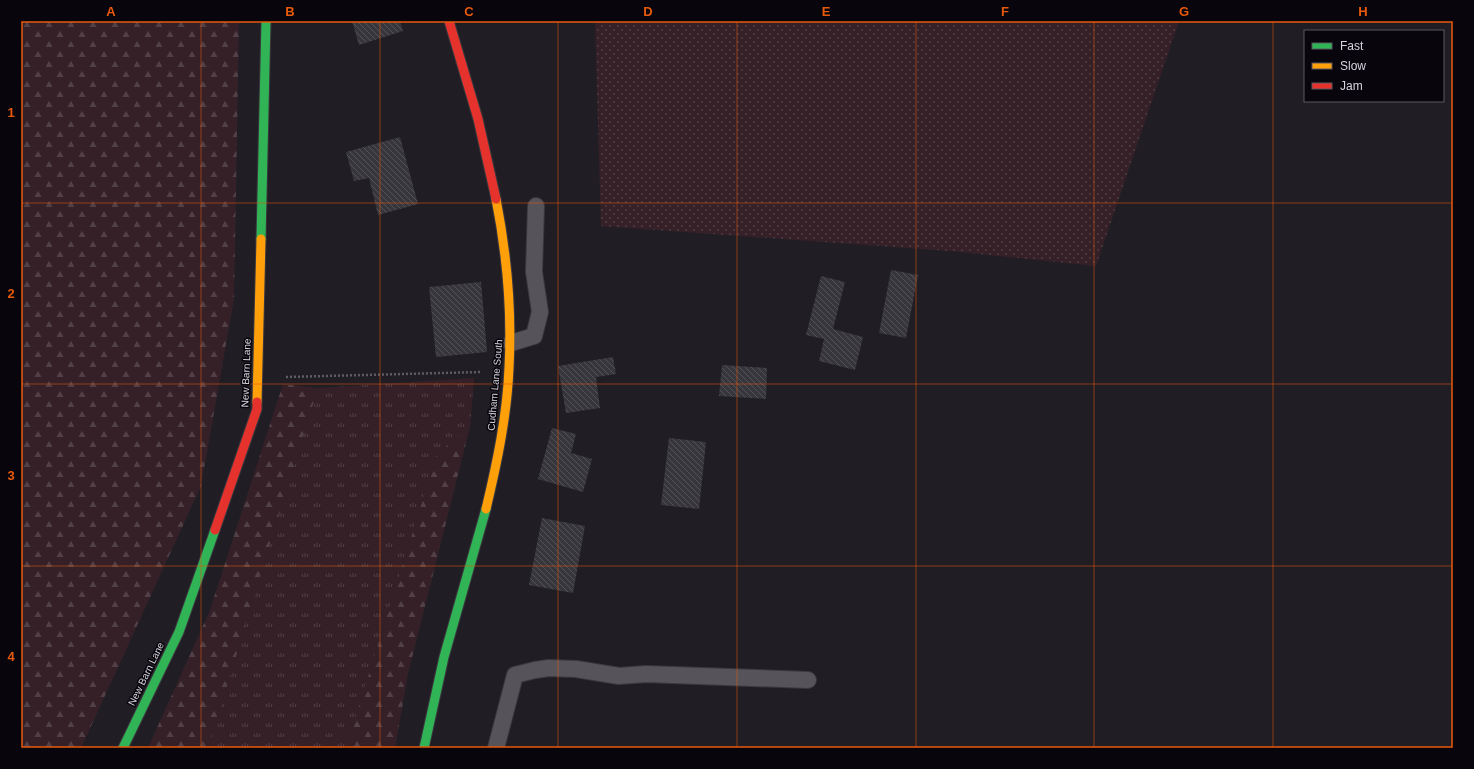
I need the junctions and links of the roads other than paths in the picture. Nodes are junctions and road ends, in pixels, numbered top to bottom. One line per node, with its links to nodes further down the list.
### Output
1 (266, 21): 6 (street, New Barn Lane)
2 (449, 21): 4 (street, Cudham Lane South)
3 (536, 206): 4 (lane)
4 (511, 343): 7 (street, Cudham Lane South)
5 (808, 680): 8 (lane)
6 (123, 748)
7 (424, 748)
8 (496, 748)

